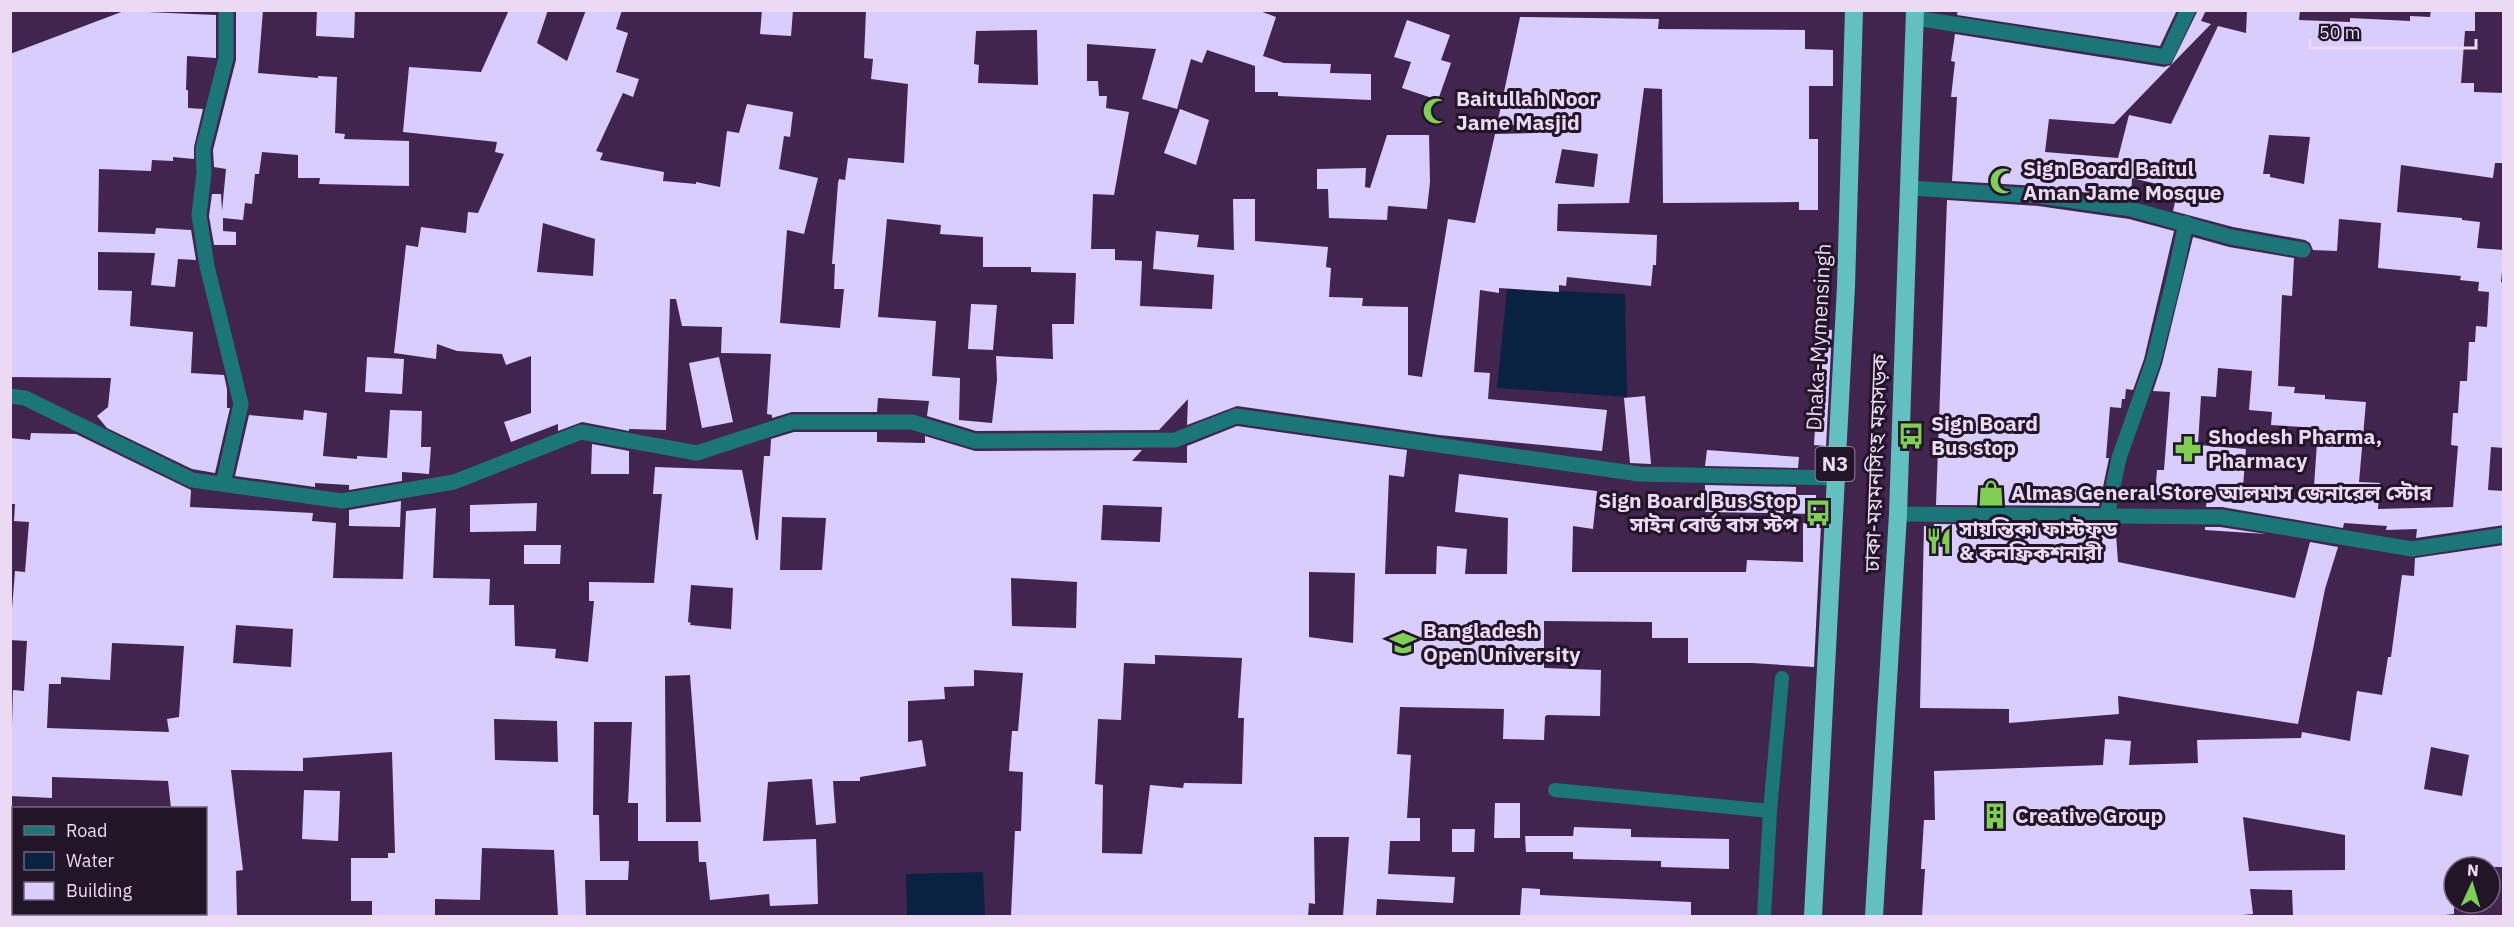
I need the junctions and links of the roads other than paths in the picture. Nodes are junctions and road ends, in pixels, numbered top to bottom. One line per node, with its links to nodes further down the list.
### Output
1 (226, 10): 10 (street)
2 (1854, 10): 9 (highway, Dhaka-Mymensingh / N3)
3 (2188, 10): 4 (street)
4 (1915, 14): 5 (highway, ঢাকা-ময়মনসিংহ মহাসড়ক)
5 (1909, 188): 6 (street); 11 (highway, ঢাকা-ময়মনসিংহ মহাসড়ক)
6 (2186, 223): 7 (street); 12 (street)
7 (2303, 250)
8 (10, 396): 10 (street)
9 (1834, 478): 10 (street); 18 (highway, Dhaka-Mymensingh / N3)
10 (223, 484)
11 (1898, 514): 12 (street); 19 (highway, ঢাকা-ময়মনসিংহ মহাসড়ক)
12 (2107, 516): 13 (street)
13 (2504, 535)
14 (1782, 678): 16 (lane)
15 (1555, 790): 16 (lane)
16 (1770, 811): 17 (lane)
17 (1764, 916)
18 (1813, 916)
19 (1874, 916)

